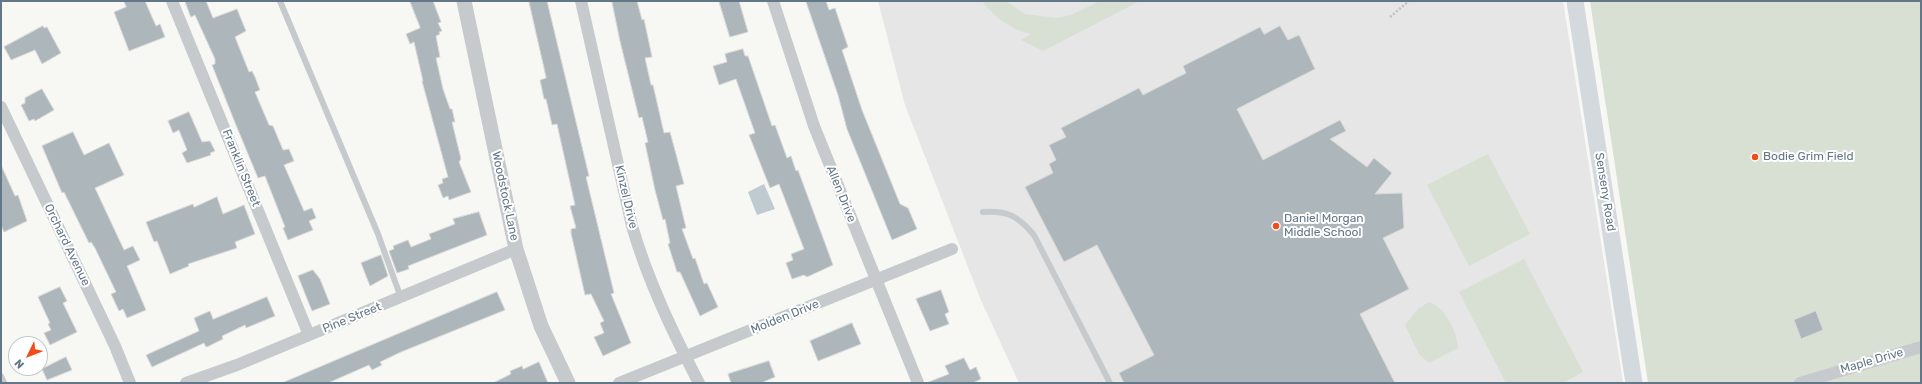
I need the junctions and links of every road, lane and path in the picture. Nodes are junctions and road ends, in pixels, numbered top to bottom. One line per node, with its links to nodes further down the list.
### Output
1 (172, 1): 15 (street, Franklin Street)
2 (280, 1): 14 (lane)
3 (464, 1): 11 (street, Woodstock Lane)
4 (581, 1): 17 (street, Kinzel Drive)
5 (773, 1): 13 (street, Allen Drive)
6 (1409, 1): 8 (path)
7 (1575, 1): 27 (main road, Senseny Road)
8 (1390, 17)
9 (1, 107): 20 (street, Orchard Avenue)
10 (983, 212): 26 (lane)
11 (516, 248): 14 (street, Pine Street); 22 (street, Woodstock Lane)
12 (952, 249): 13 (street, Molden Drive)
13 (876, 279): 17 (street, Molden Drive); 25 (street, Allen Drive)
14 (401, 298): 15 (street, Pine Street)
15 (308, 335): 21 (street, Pine Street)
16 (1921, 347): 28 (street, Maple Drive)
17 (685, 356): 23 (street, Molden Drive); 24 (street, Kinzel Drive)
18 (1, 376): 19 (lane)
19 (4, 383)
20 (130, 383)
21 (186, 383)
22 (568, 383)
23 (618, 383)
24 (699, 383)
25 (918, 383)
26 (1110, 383)
27 (1634, 383)
28 (1800, 383)

